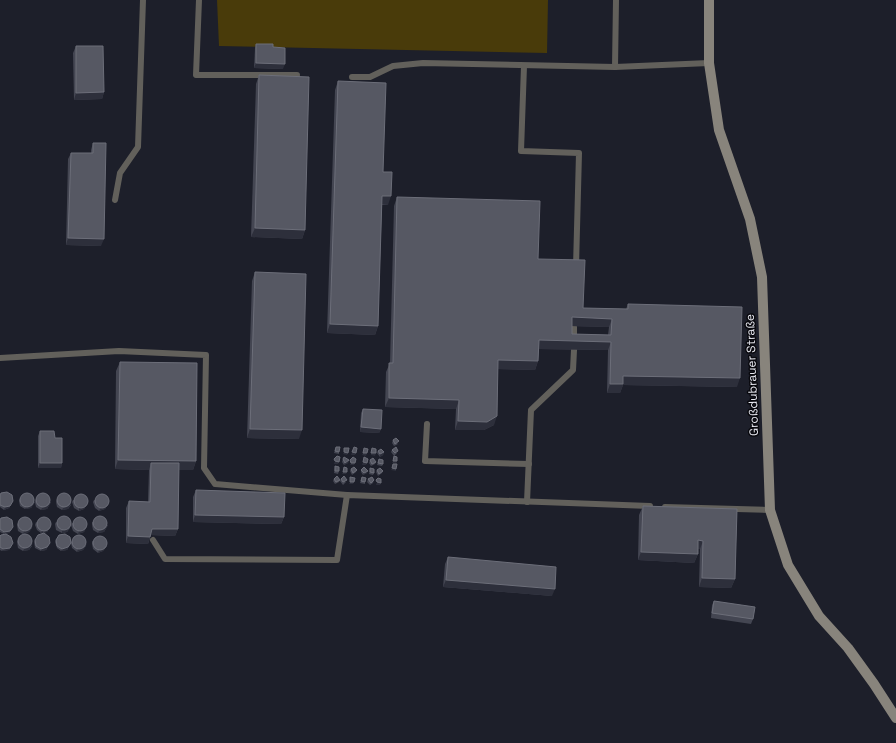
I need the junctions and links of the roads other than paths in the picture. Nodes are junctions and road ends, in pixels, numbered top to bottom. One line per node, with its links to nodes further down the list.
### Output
1 (143, 0): 10 (lane)
2 (198, 0): 8 (lane)
3 (616, 0): 7 (lane)
4 (709, 0): 5 (main road, Großdubrauer Straße)
5 (709, 63): 7 (lane); 20 (main road, Großdubrauer Straße)
6 (524, 66): 7 (lane); 9 (lane); 11 (lane)
7 (615, 67)
8 (297, 75)
9 (352, 77)
10 (115, 200)
11 (576, 268)
12 (574, 327): 13 (lane)
13 (574, 342)
14 (574, 350): 17 (lane)
15 (0, 358): 18 (lane)
16 (427, 424): 17 (lane)
17 (528, 464): 19 (lane)
18 (347, 495): 19 (lane); 21 (lane)
19 (527, 502): 20 (lane)
20 (770, 510): 22 (main road, Großdubrauer Straße)
21 (153, 540)
22 (896, 718)

